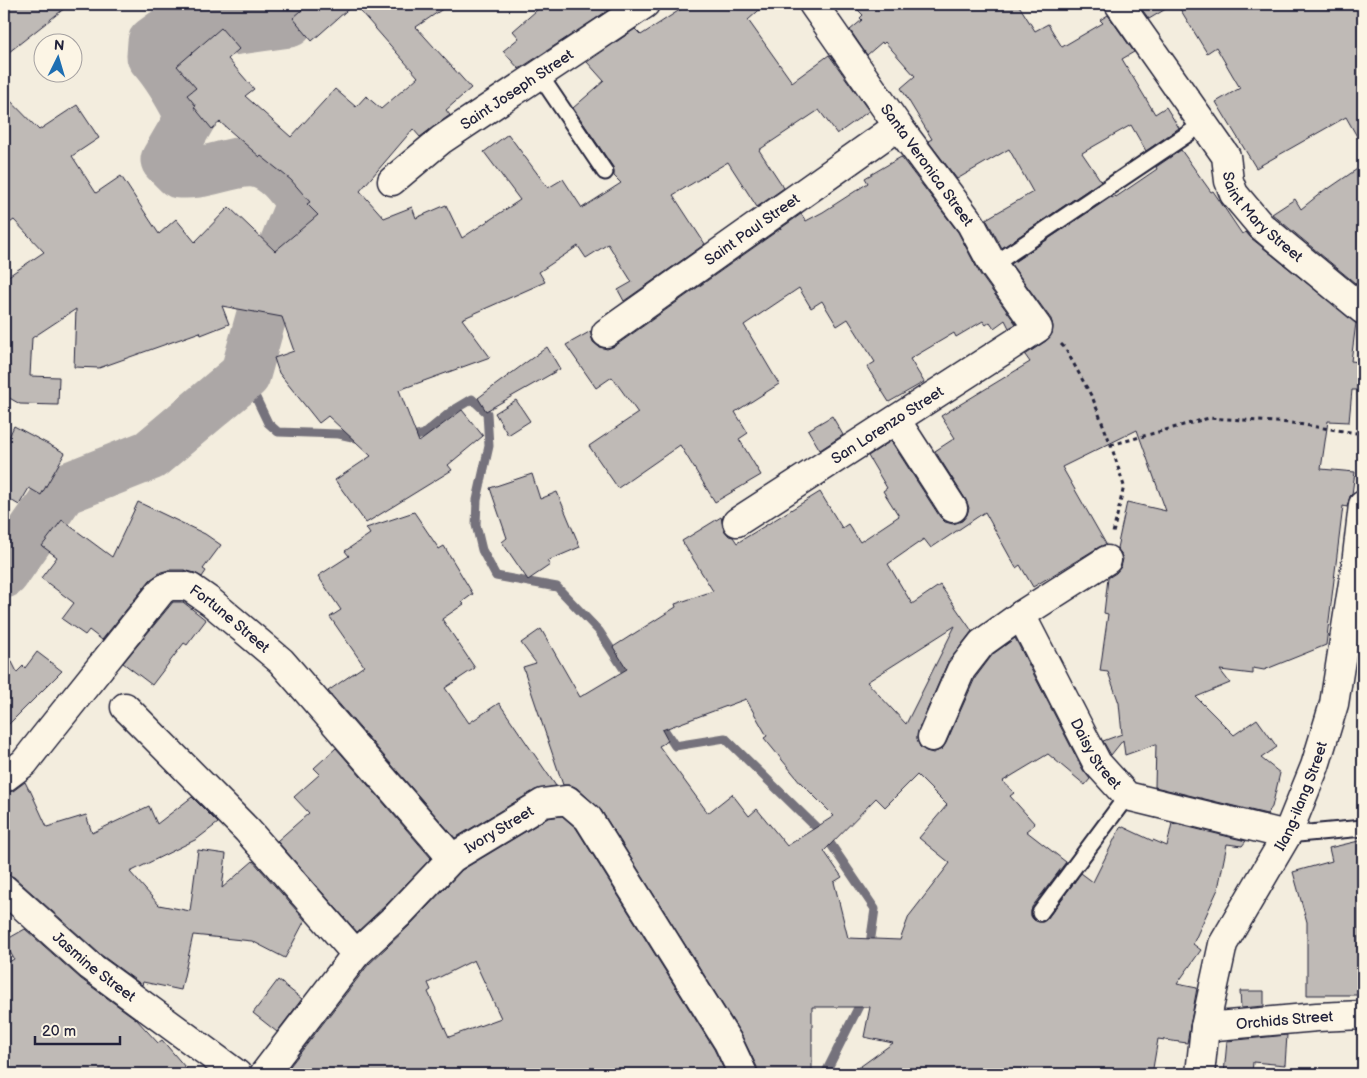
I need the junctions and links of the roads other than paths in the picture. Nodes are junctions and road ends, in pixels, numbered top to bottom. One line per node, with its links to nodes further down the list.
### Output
1 (645, 4): 4 (street, Saint Joseph Street)
2 (813, 4): 6 (street, Santa Veronica Street)
3 (1119, 4): 5 (street, Saint Mary Street)
4 (539, 74): 7 (lane); 8 (street, Saint Joseph Street)
5 (1204, 123): 9 (lane); 10 (street, Saint Mary Street)
6 (898, 126): 9 (street, Santa Veronica Street); 12 (street, Saint Paul Street)
7 (605, 172)
8 (392, 181)
9 (993, 265): 11 (street, Santa Veronica Street)
10 (1363, 310)
11 (1038, 328): 13 (street, San Lorenzo Street)
12 (606, 333)
13 (896, 420): 15 (street); 16 (street, San Lorenzo Street)
14 (1363, 505): 24 (street, Ilang-ilang Street)
15 (953, 508)
16 (737, 522)
17 (1107, 560): 18 (street)
18 (1021, 615): 20 (street); 22 (street, Daisy Street)
19 (125, 707): 28 (street)
20 (932, 737)
21 (4, 778): 25 (street, Fortune Street)
22 (1127, 796): 24 (street, Daisy Street); 27 (lane)
23 (1363, 828): 24 (lane)
24 (1287, 835): 30 (street, Ilang-ilang Street)
25 (452, 858): 28 (street, Ivory Street); 33 (street, Ivory Street)
26 (4, 889): 31 (street, Jasmine Street)
27 (1040, 913)
28 (356, 954): 32 (street, Ivory Street)
29 (1363, 1015): 30 (street, Orchids Street)
30 (1205, 1027): 34 (street, Ilang-ilang Street)
31 (237, 1074)
32 (264, 1074)
33 (743, 1074)
34 (1200, 1074)

